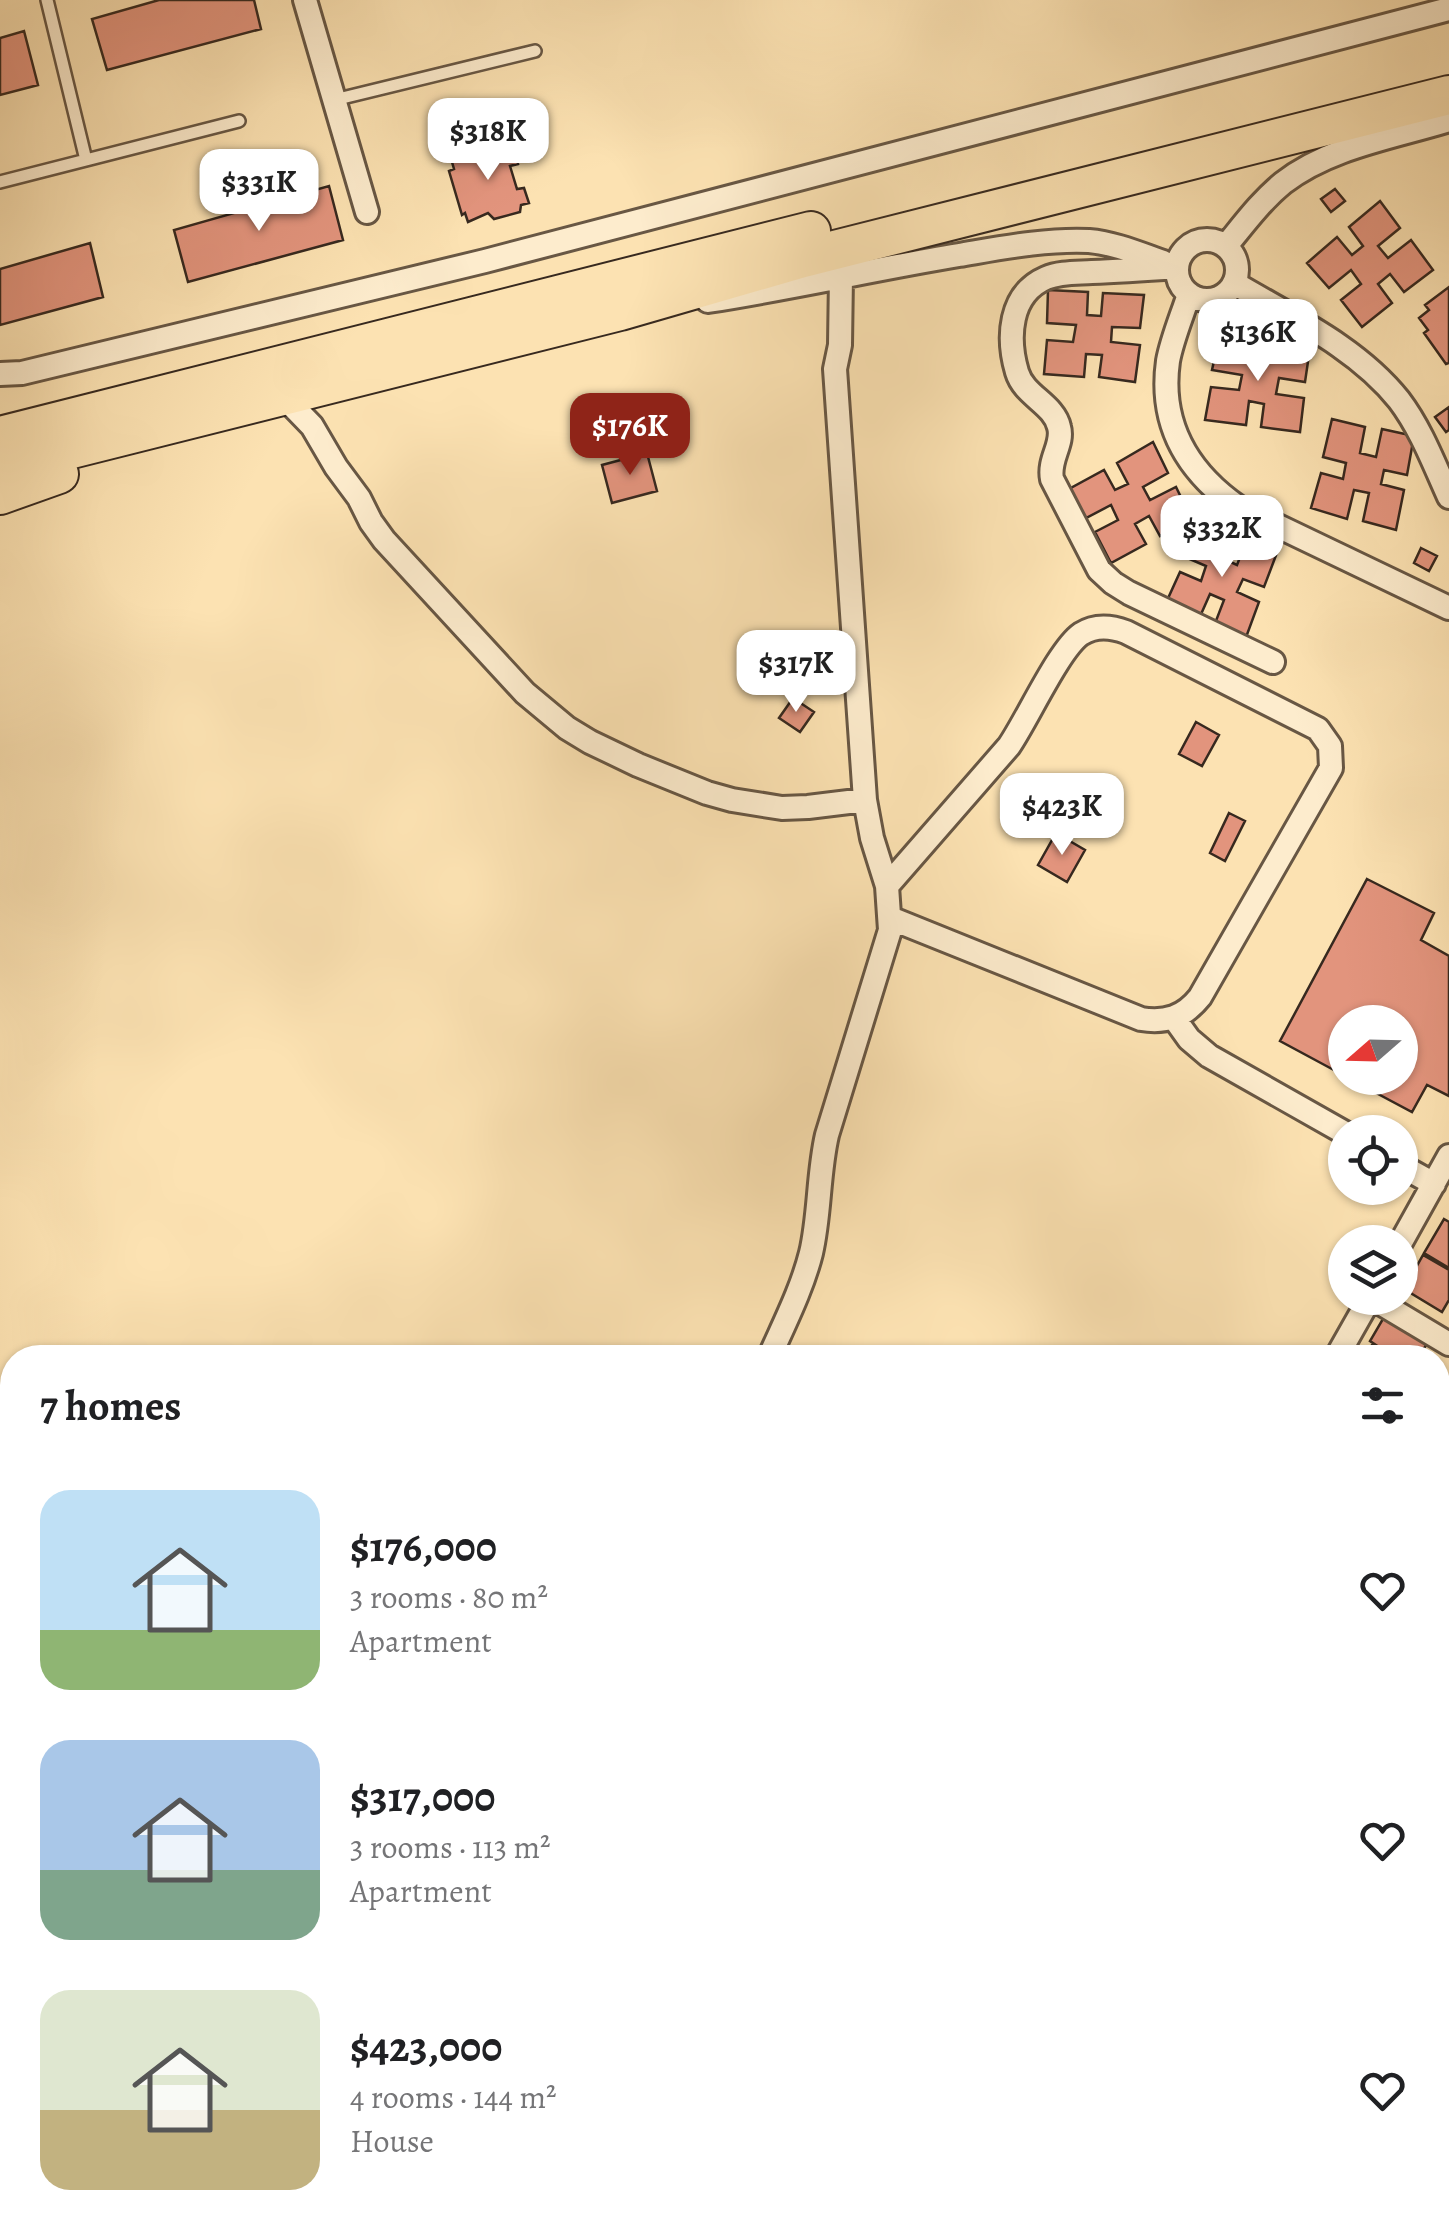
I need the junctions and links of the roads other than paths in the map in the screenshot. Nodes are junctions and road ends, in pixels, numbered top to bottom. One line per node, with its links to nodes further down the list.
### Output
1 (48, 0): 10 (lane)
2 (305, 0): 7 (street)
3 (1449, 9): 19 (street)
4 (535, 51): 7 (lane)
5 (1449, 71): 22 (highway)
6 (1449, 95): 18 (highway)
7 (334, 100): 12 (street)
8 (1449, 120): 13 (street)
9 (239, 121): 10 (lane)
10 (86, 160): 11 (lane)
11 (0, 182)
12 (368, 212)
13 (1226, 246): 14 (street); 16 (street)
14 (1177, 266): 15 (street); 17 (street); 29 (street)
15 (841, 276): 18 (street); 30 (street)
16 (1234, 283): 17 (street); 27 (street)
17 (1190, 294): 28 (street)
18 (620, 311): 20 (highway)
19 (0, 374)
20 (283, 396): 21 (highway); 30 (street)
21 (228, 410): 25 (highway); 26 (highway)
22 (88, 412): 23 (highway); 24 (highway)
23 (0, 415)
24 (0, 436)
25 (0, 467)
26 (0, 495)
27 (1449, 497)
28 (1449, 608)
29 (1273, 662)
30 (865, 800): 31 (street)
31 (887, 886): 32 (street); 33 (street)
32 (890, 918): 33 (street); 42 (street)
33 (1174, 1018): 34 (street)
34 (1328, 1123)
35 (1449, 1156): 37 (street)
36 (1418, 1175): 37 (street)
37 (1434, 1184): 38 (street)
38 (1411, 1225)
39 (1361, 1315): 43 (street)
40 (1400, 1315): 41 (street)
41 (1449, 1344)
42 (775, 1345)
43 (1344, 1345)

